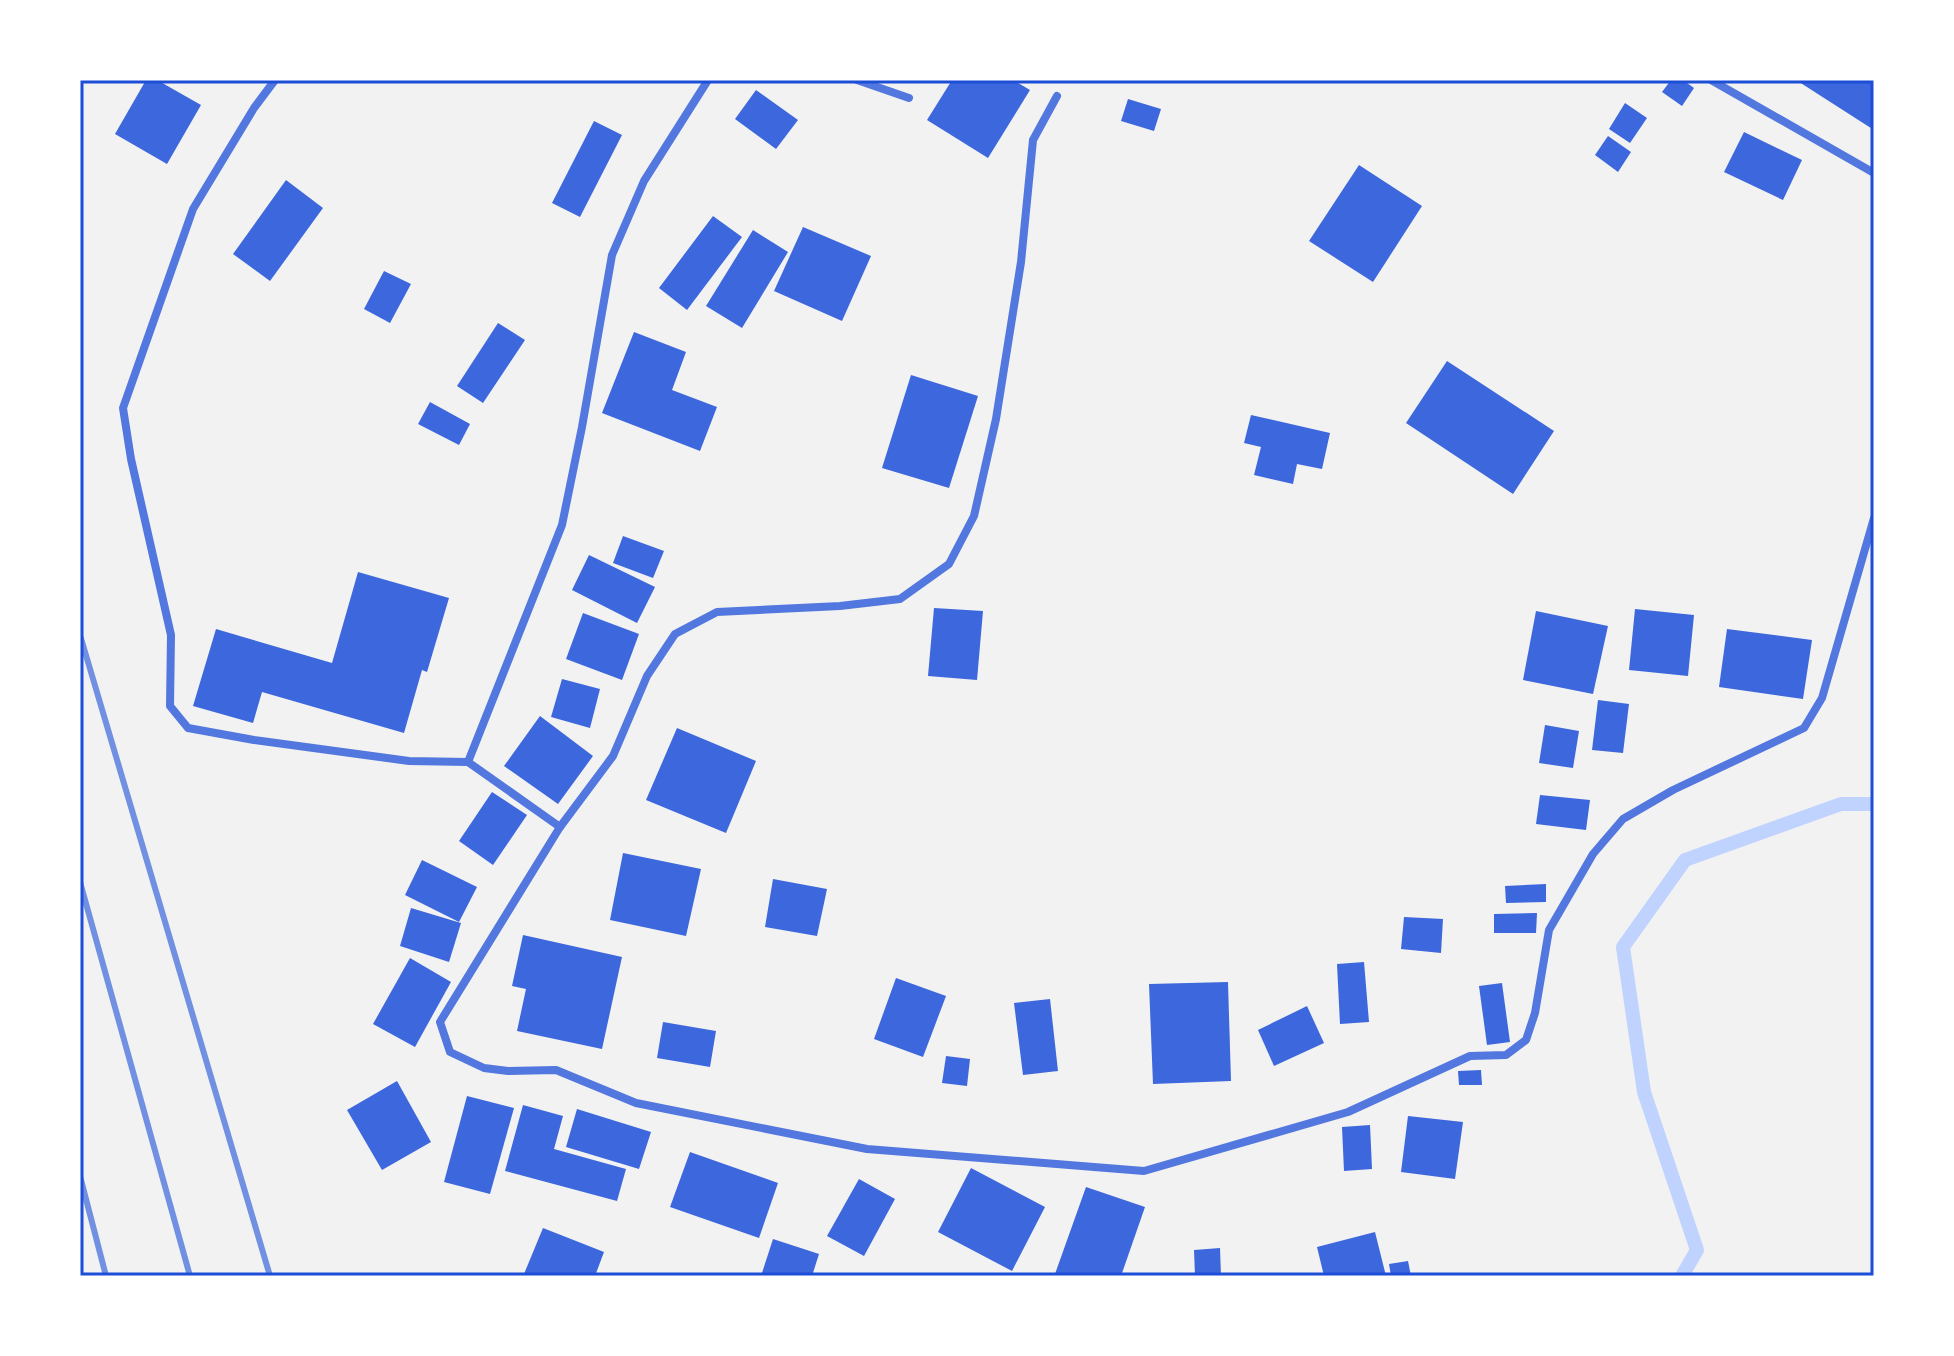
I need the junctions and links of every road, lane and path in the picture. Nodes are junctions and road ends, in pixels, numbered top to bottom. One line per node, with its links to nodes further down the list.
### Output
1 (275, 80): 9 (street)
2 (708, 80): 9 (street)
3 (857, 80): 6 (street)
4 (1711, 80): 7 (street)
5 (1057, 96): 10 (street)
6 (909, 98)
7 (1874, 173)
8 (1874, 518): 10 (street)
9 (468, 762): 10 (street)
10 (560, 827)

